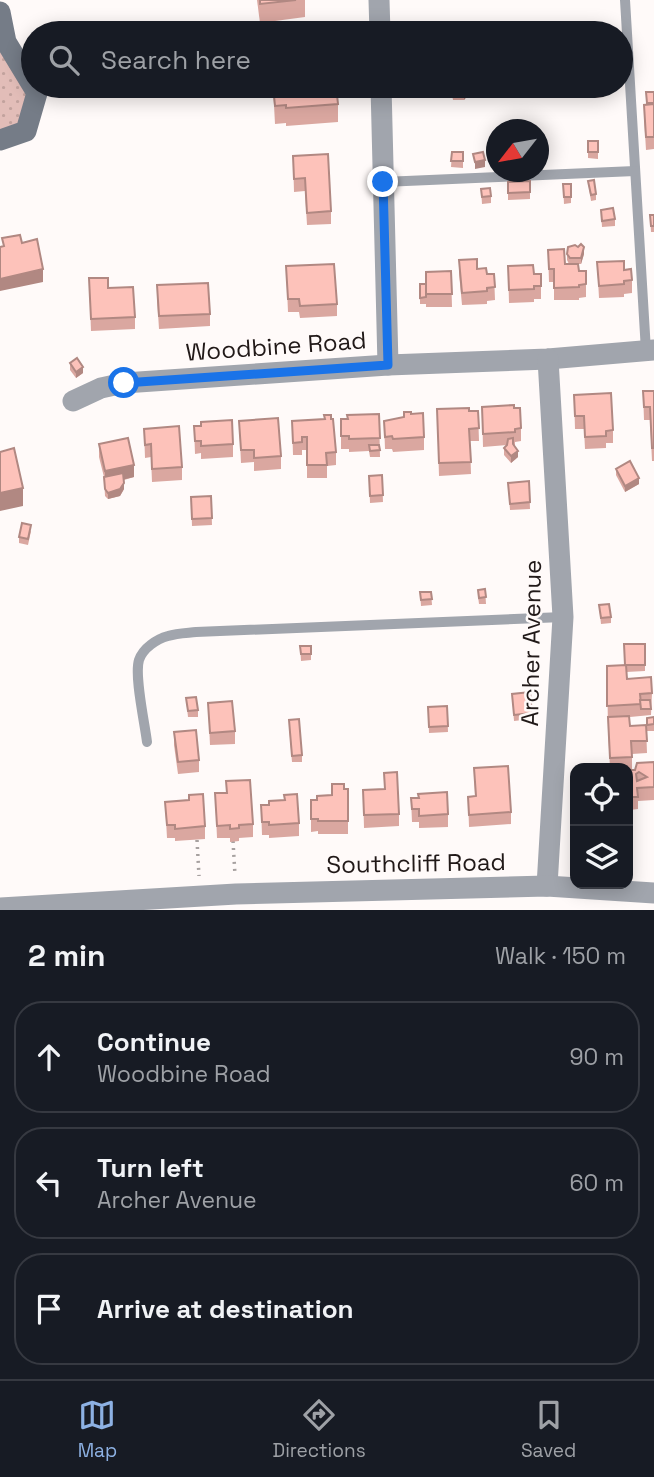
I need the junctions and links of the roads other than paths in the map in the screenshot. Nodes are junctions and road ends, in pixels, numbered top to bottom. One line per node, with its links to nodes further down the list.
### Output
1 (379, 0): 4 (street)
2 (625, 0): 5 (lane)
3 (0, 12): 6 (street)
4 (380, 21)
5 (626, 21)
6 (21, 67)
7 (36, 98): 10 (street)
8 (381, 98): 12 (street)
9 (631, 98): 11 (lane)
10 (0, 140)
11 (635, 171): 12 (lane); 13 (lane)
12 (383, 182): 15 (street)
13 (650, 351): 14 (street, Woodbine Road)
14 (548, 359): 15 (street, Woodbine Road); 17 (street, Archer Avenue)
15 (388, 365): 16 (street, Woodbine Road)
16 (73, 401)
17 (563, 617): 18 (lane); 19 (street, Archer Avenue)
18 (147, 742)
19 (547, 886): 20 (street, Southcliff Road); 21 (street, Southcliff Road)
20 (654, 893)
21 (180, 904): 22 (street, Southcliff Road)
22 (0, 908)

